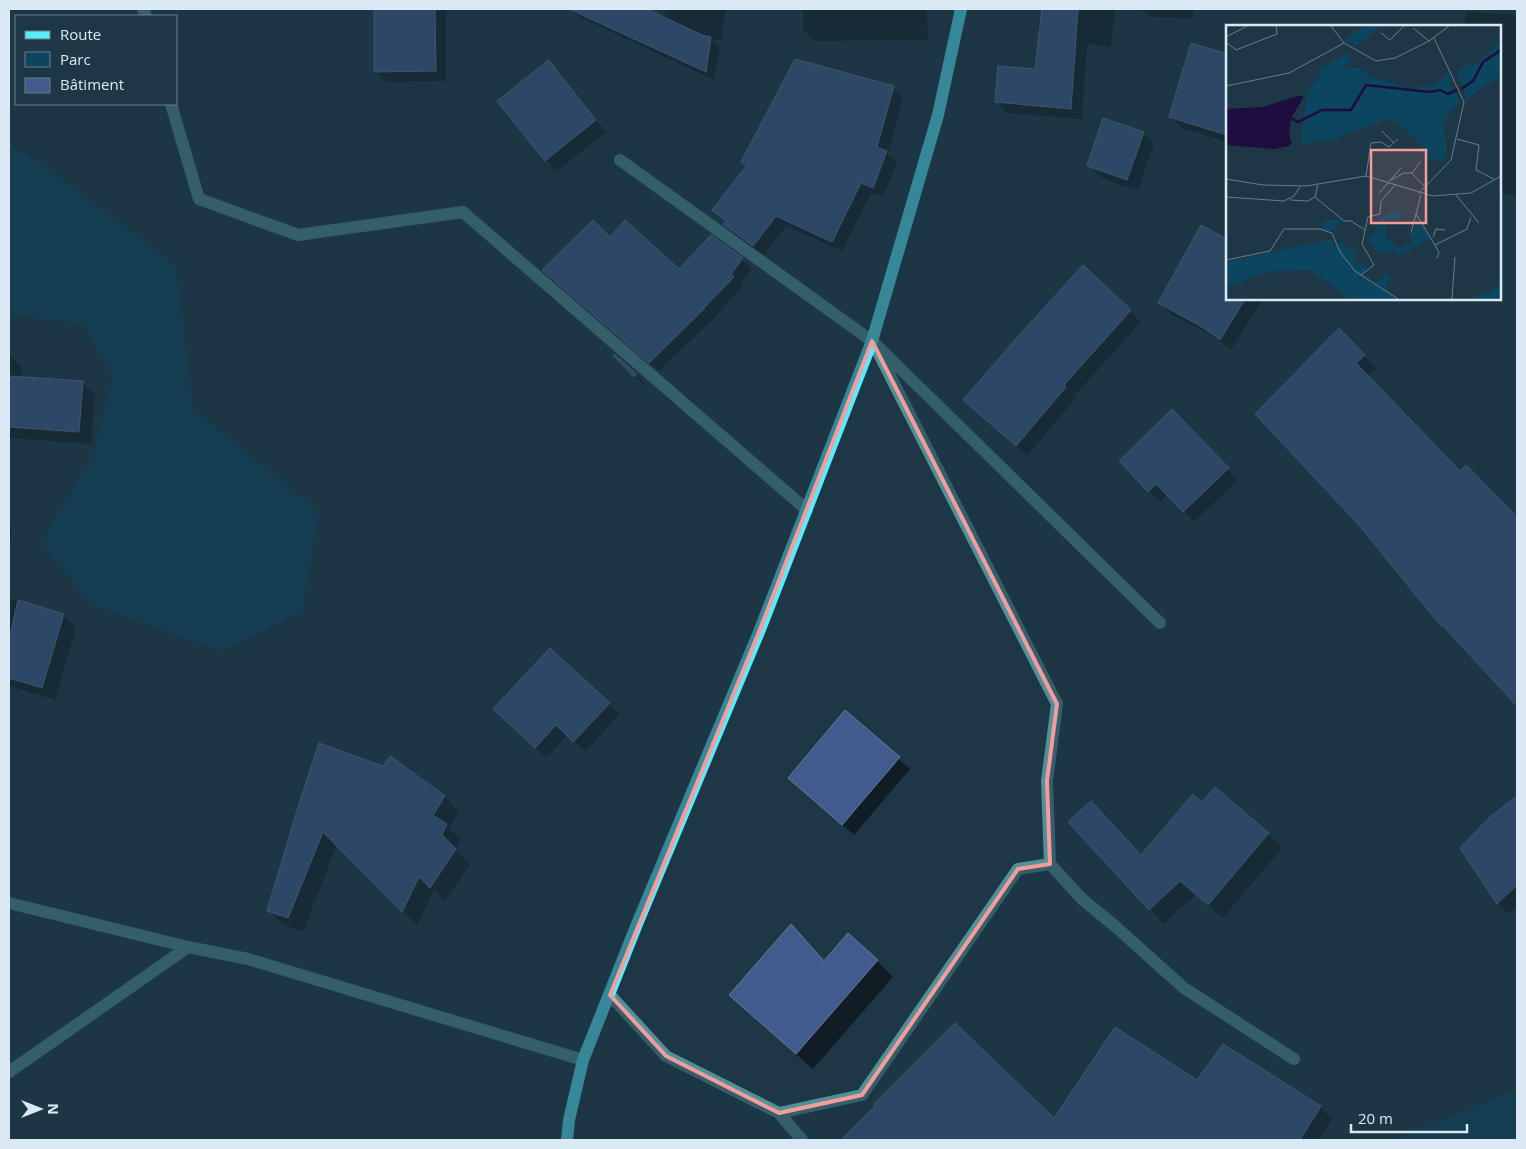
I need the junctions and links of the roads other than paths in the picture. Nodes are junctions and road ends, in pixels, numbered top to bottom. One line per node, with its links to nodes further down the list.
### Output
1 (962, 9): 4 (main road)
2 (171, 105): 5 (street)
3 (620, 160): 4 (street)
4 (872, 341): 5 (main road); 6 (street); 7 (street)
5 (807, 510): 10 (main road)
6 (1160, 623)
7 (1050, 864): 11 (street); 14 (street)
8 (9, 903): 9 (street)
9 (188, 947): 12 (street); 13 (street)
10 (610, 995): 12 (main road); 14 (street)
11 (1294, 1059)
12 (584, 1060): 15 (main road)
13 (9, 1072)
14 (779, 1113): 16 (street)
15 (567, 1140)
16 (802, 1140)

